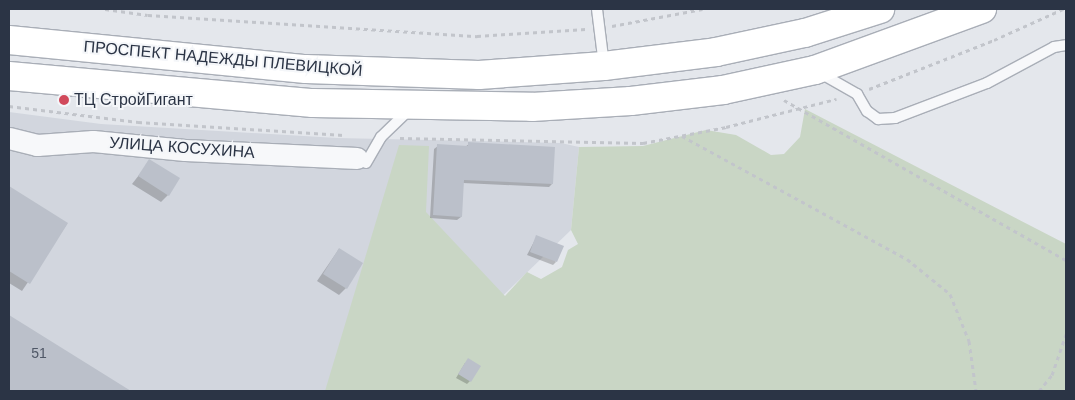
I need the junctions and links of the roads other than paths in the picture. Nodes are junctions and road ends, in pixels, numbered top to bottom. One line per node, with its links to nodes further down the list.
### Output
1 (597, 9): 6 (lane)
2 (880, 9): 6 (main road, ПРОСПЕКТ НАДЕЖДЫ ПЛЕВИЦКОЙ)
3 (982, 9): 7 (main road, ПРОСПЕКТ НАДЕЖДЫ ПЛЕВИЦКОЙ)
4 (9, 40): 6 (main road, ПРОСПЕКТ НАДЕЖДЫ ПЛЕВИЦКОЙ)
5 (1066, 45): 7 (lane)
6 (604, 66)
7 (815, 70): 9 (main road, ПРОСПЕКТ НАДЕЖДЫ ПЛЕВИЦКОЙ)
8 (9, 76): 9 (main road, ПРОСПЕКТ НАДЕЖДЫ ПЛЕВИЦКОЙ)
9 (413, 106): 11 (lane)
10 (9, 138): 11 (street, УЛИЦА КОСУХИНА)
11 (361, 160)

